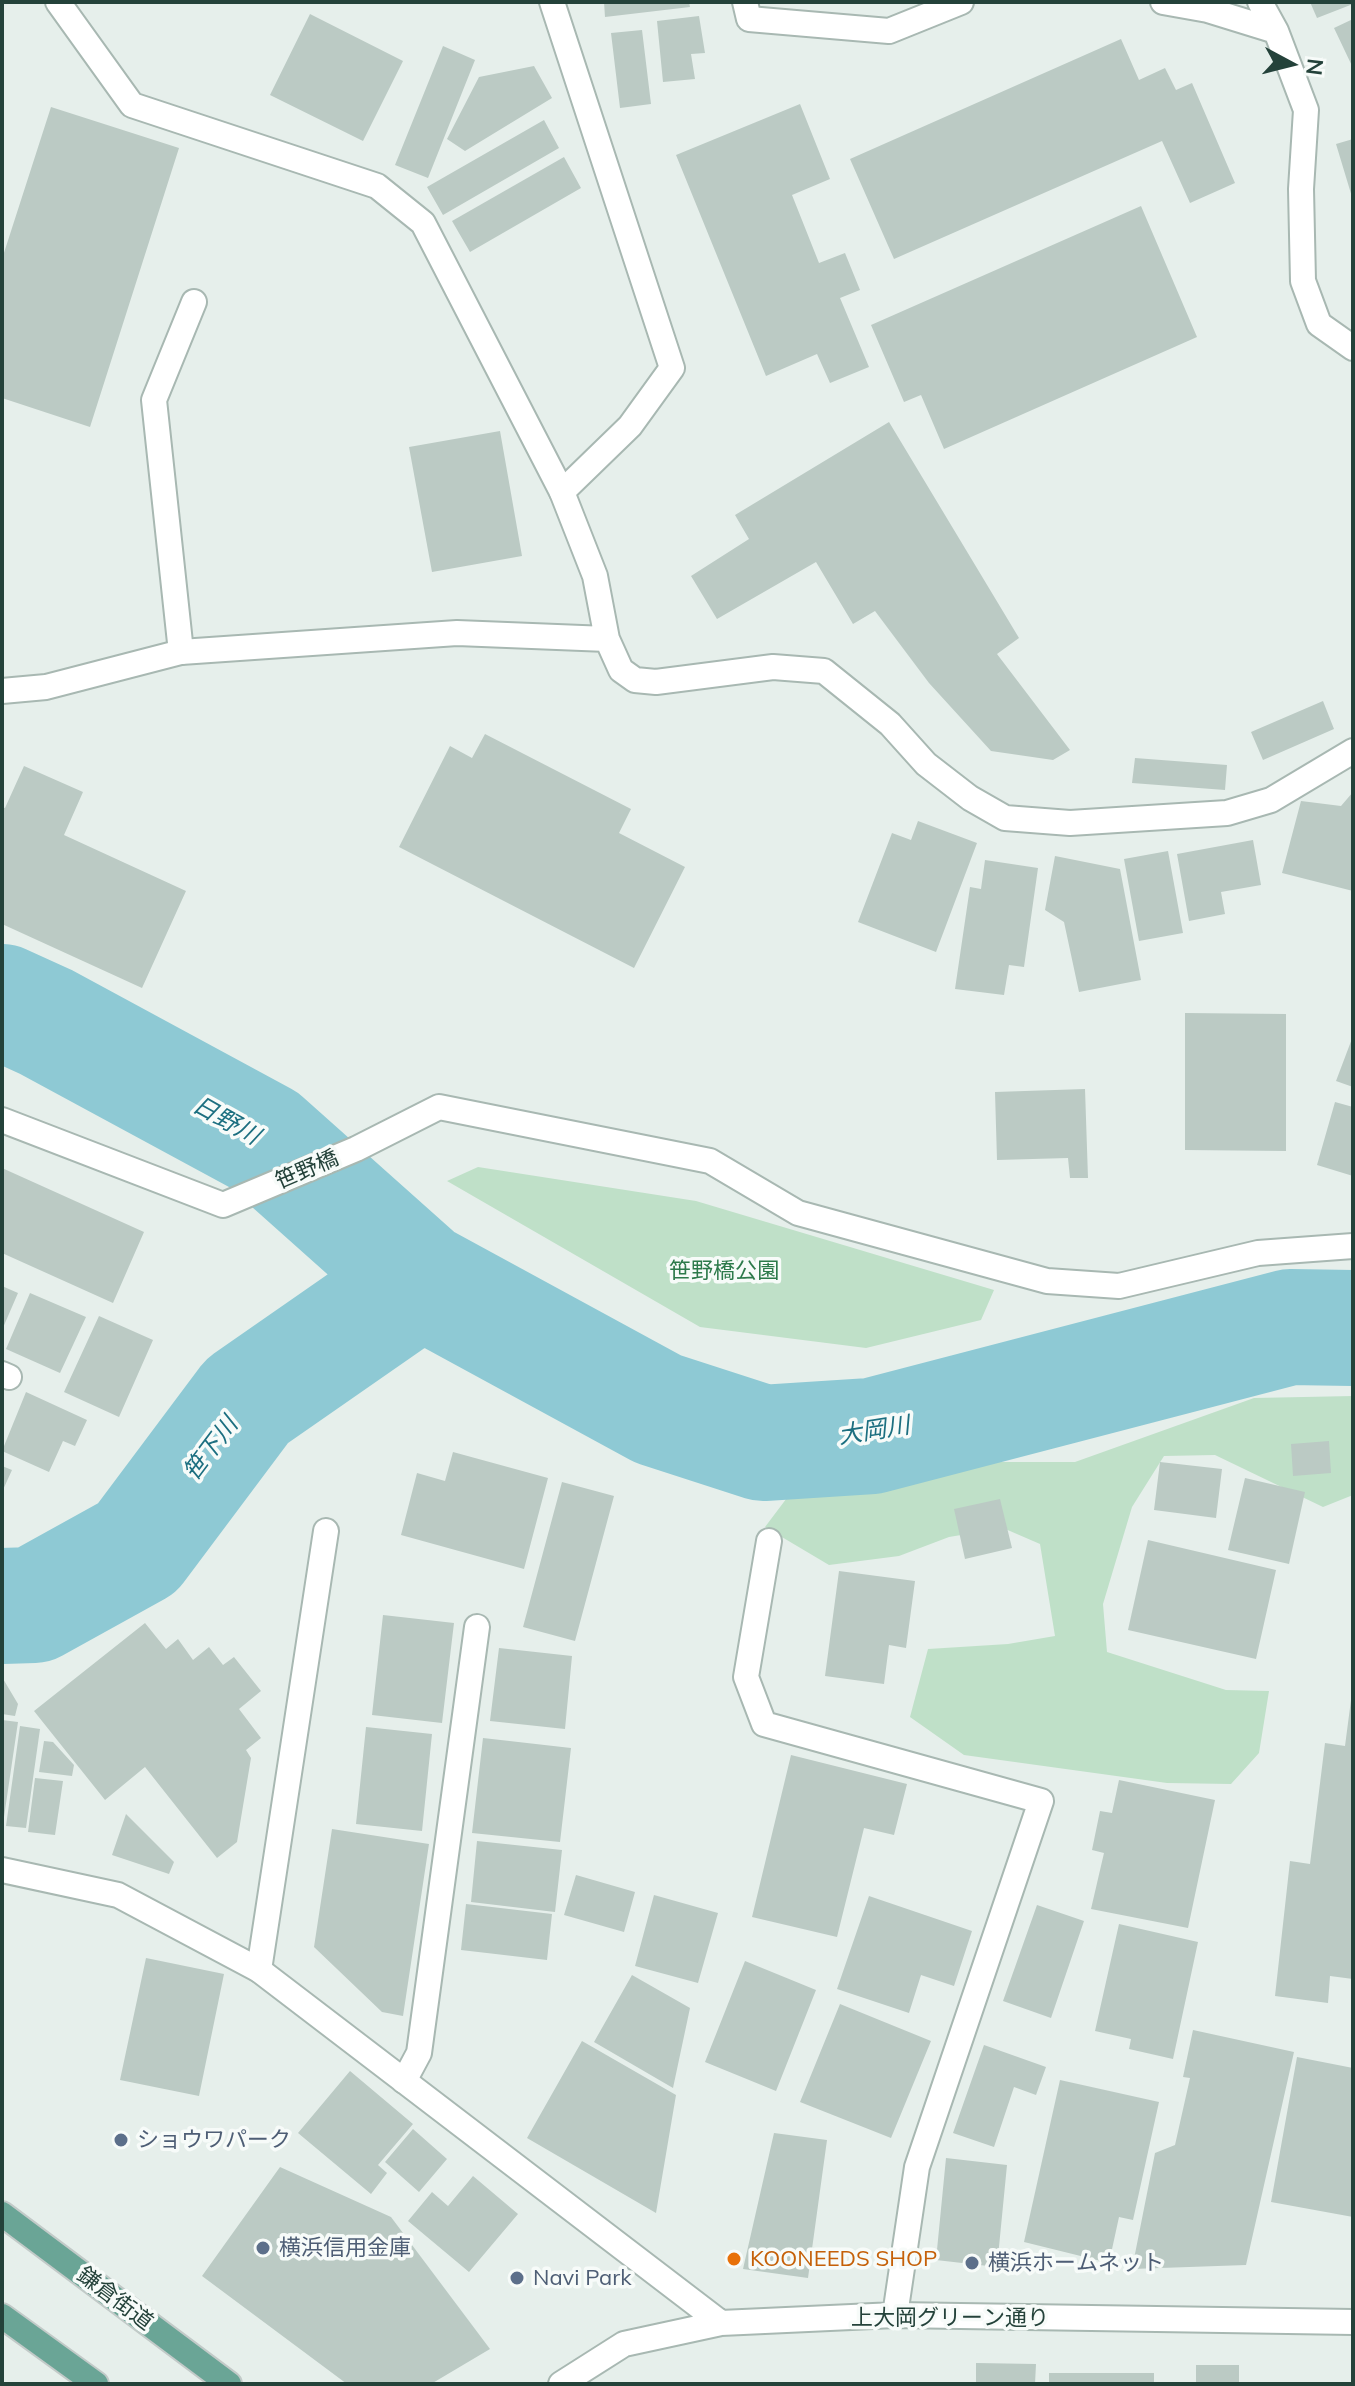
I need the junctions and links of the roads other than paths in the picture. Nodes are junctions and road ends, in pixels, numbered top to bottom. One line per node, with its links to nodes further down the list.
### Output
1 (58, 2): 10 (street)
2 (552, 2): 10 (street)
3 (745, 2): 4 (street)
4 (961, 2)
5 (1163, 2): 7 (street)
6 (1260, 2): 7 (street)
7 (1276, 31): 9 (street)
8 (194, 302): 12 (street)
9 (1353, 348)
10 (562, 492): 11 (street)
11 (607, 639): 12 (street); 14 (street)
12 (181, 652): 13 (street)
13 (2, 691)
14 (1353, 751)
15 (2, 1120): 16 (street, 笹野橋)
16 (1353, 1246)
17 (326, 1531): 21 (street)
18 (769, 1541): 24 (street)
19 (477, 1627): 22 (street)
20 (2, 1870): 21 (street)
21 (259, 1970): 22 (street)
22 (404, 2081): 27 (street)
23 (2, 2214): 29 (main road, 鎌倉街道)
24 (895, 2315): 26 (street, 上大岡グリーン通り); 27 (street, 上大岡グリーン通り)
25 (2, 2316): 28 (main road)
26 (1353, 2322)
27 (721, 2323): 30 (street, 上大岡グリーン通り)
28 (96, 2384)
29 (229, 2384)
30 (561, 2384)

